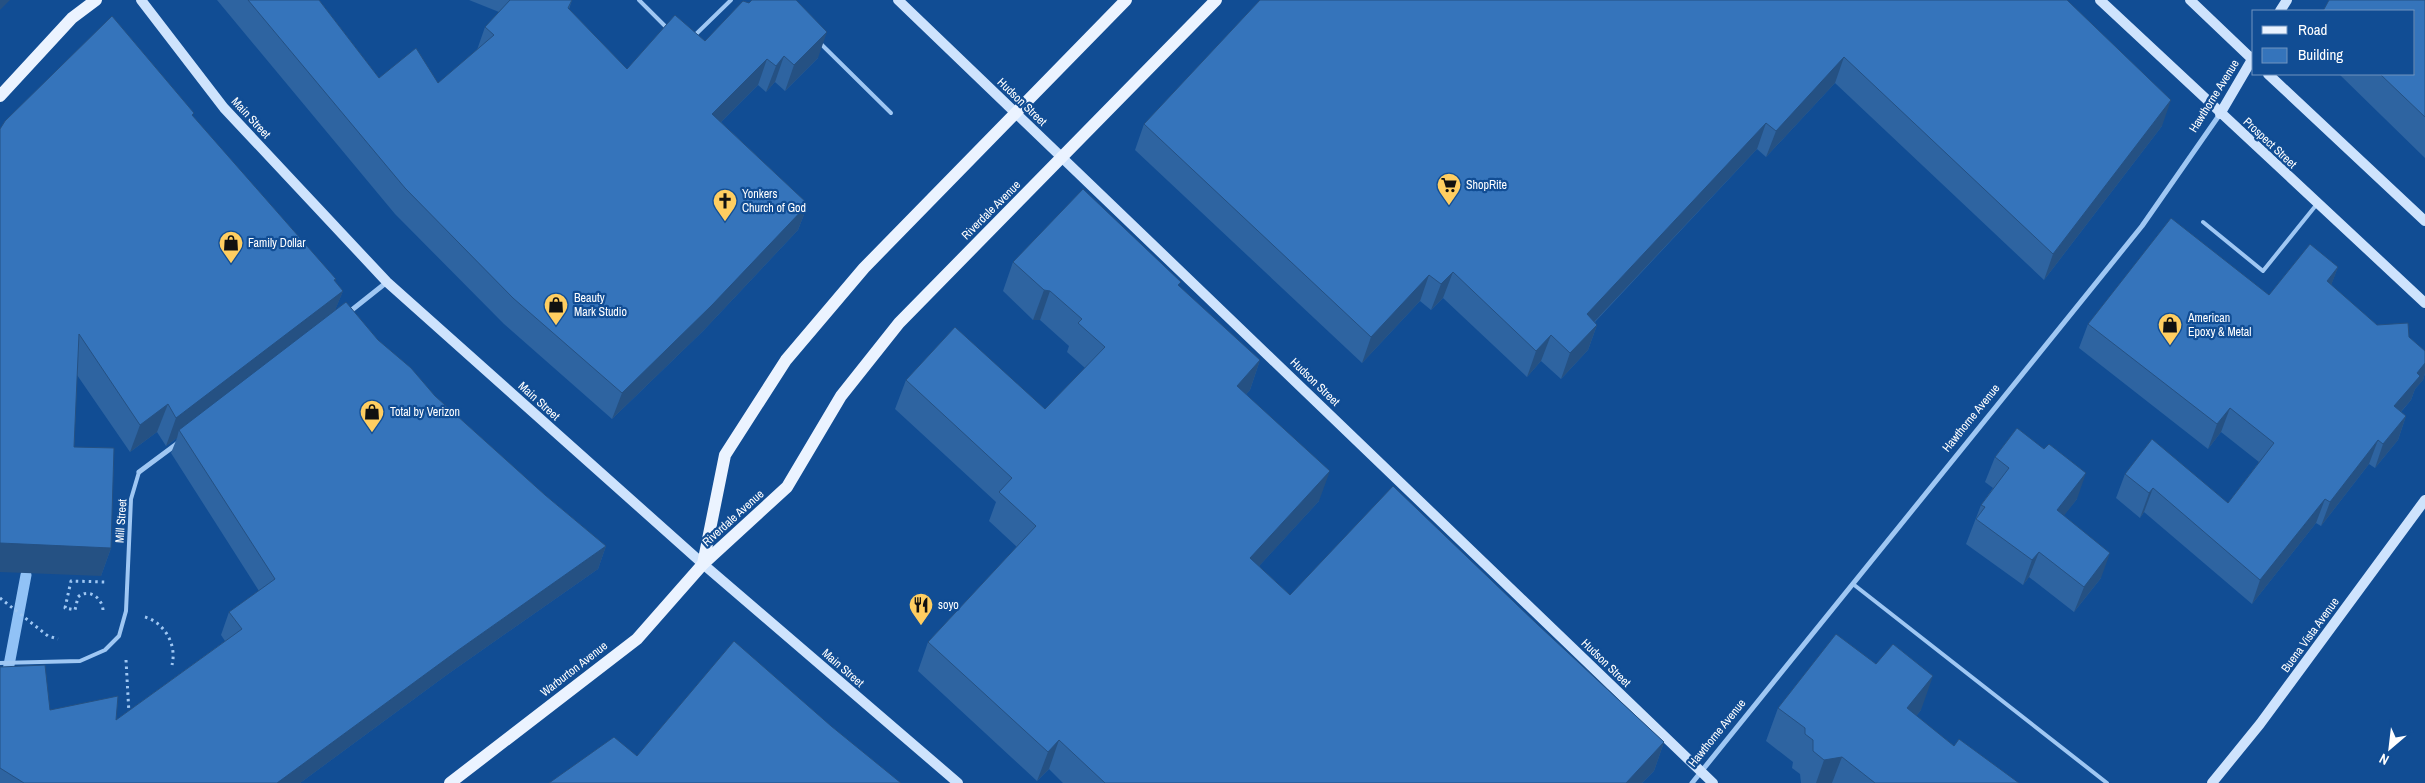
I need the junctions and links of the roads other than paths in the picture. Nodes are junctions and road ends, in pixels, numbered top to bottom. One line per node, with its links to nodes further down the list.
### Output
1 (96, 0): 16 (main road)
2 (141, 0): 24 (street, Main Street)
3 (639, 0): 10 (lane)
4 (731, 0): 11 (lane)
5 (898, 0): 17 (street, Hudson Street)
6 (1126, 0): 17 (main road, Riverdale Avenue)
7 (1216, 0): 20 (main road, Riverdale Avenue)
8 (2100, 0): 19 (street, Prospect Street)
9 (2190, 0): 13 (street)
10 (672, 32)
11 (691, 38)
12 (817, 40): 18 (lane)
13 (2252, 58)
14 (2252, 61): 19 (street, Hawthorne Avenue)
15 (2269, 75): 22 (street)
16 (0, 96)
17 (1016, 112): 20 (street, Hudson Street); 30 (main road, Riverdale Avenue)
18 (891, 113)
19 (2220, 114): 21 (street, Prospect Street); 31 (street, Hawthorne Avenue)
20 (1062, 158): 30 (main road, Riverdale Avenue); 33 (street, Hudson Street)
21 (2317, 204): 23 (lane); 25 (street, Prospect Street)
22 (2425, 221)
23 (2203, 222)
24 (387, 282): 26 (street); 30 (street, Main Street)
25 (2425, 303)
26 (340, 318)
27 (185, 438): 28 (street, Mill Street)
28 (139, 472): 32 (lane, Mill Street)
29 (2425, 500): 39 (street, Buena Vista Avenue)
30 (703, 564): 34 (main road, Warburton Avenue); 35 (street, Main Street)
31 (1853, 584): 33 (street, Hawthorne Avenue); 38 (lane)
32 (0, 663)
33 (1702, 772): 36 (street, Hawthorne Avenue); 37 (street, Hudson Street)
34 (450, 783)
35 (958, 783)
36 (1692, 783)
37 (1713, 783)
38 (2107, 783)
39 (2212, 783)

